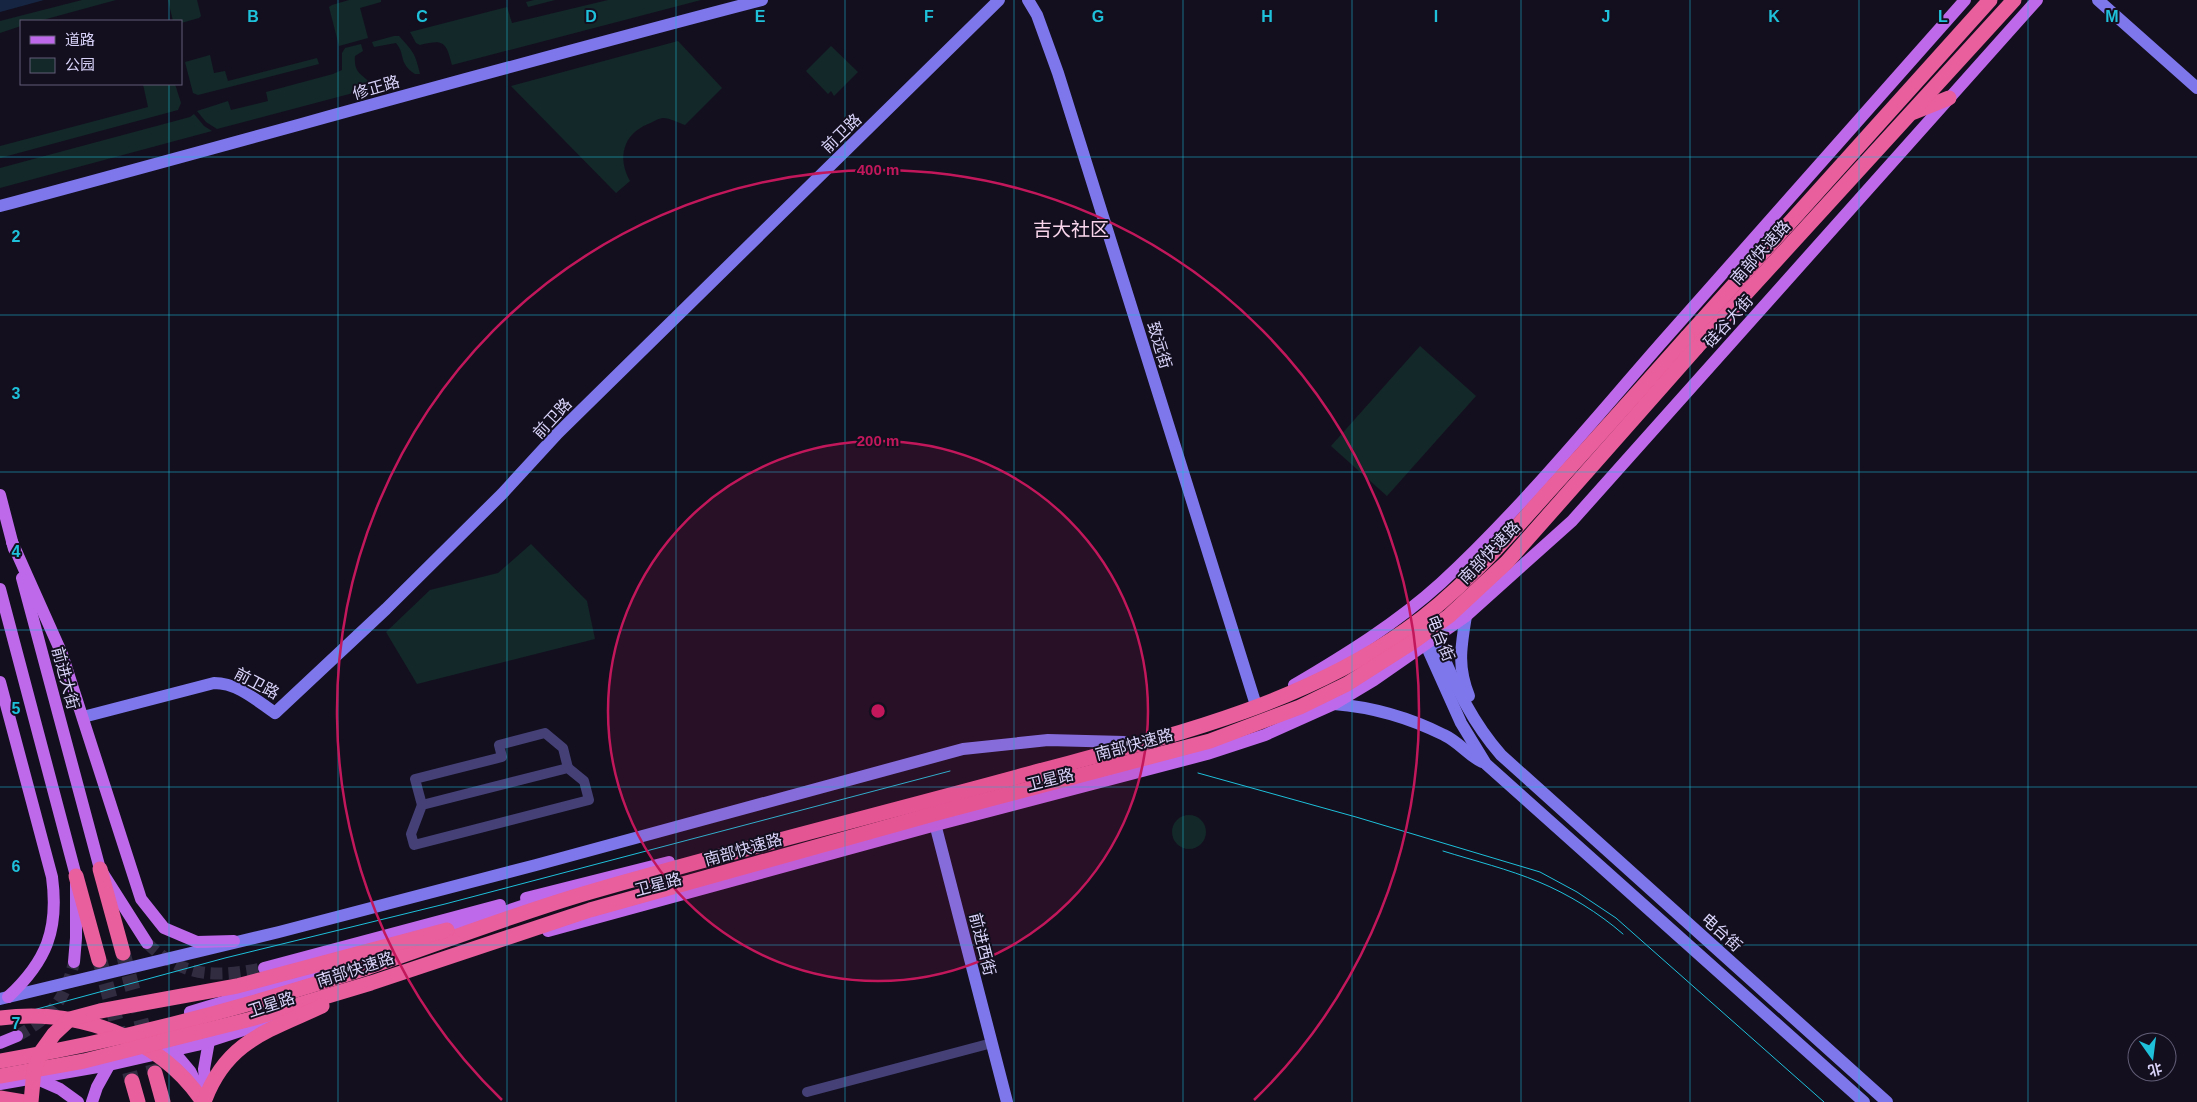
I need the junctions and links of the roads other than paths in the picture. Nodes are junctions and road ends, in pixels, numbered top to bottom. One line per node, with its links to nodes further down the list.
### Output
1 (762, 0): 12 (street, 修正路)
2 (999, 0): 23 (street, 前卫路)
3 (1028, 0): 21 (street, 致远街)
4 (1965, 0): 17 (main road)
5 (1990, 0): 13 (highway, 南部快速路)
6 (2014, 0): 11 (highway, 南部快速路)
7 (2037, 0): 10 (main road, 硅谷大街)
8 (2098, 0): 9 (street)
9 (2197, 88)
10 (1948, 98): 11 (highway); 18 (main road, 硅谷大街)
11 (1908, 115): 13 (highway, 南部快速路)
12 (0, 206)
13 (1691, 343): 34 (highway, 南部快速路, bridge); 41 (highway, 南部快速路, bridge)
14 (0, 496): 15 (main road, 前进大街)
15 (12, 542): 23 (main road); 32 (main road, 前进大街)
16 (0, 589): 33 (main road)
17 (1412, 608): 19 (street, 电台街); 21 (main road, 卫星路)
18 (1466, 616): 19 (main road, 硅谷大街); 24 (street)
19 (1430, 642): 22 (main road, 卫星路); 24 (street, 电台街); 26 (street, 电台街)
20 (0, 682): 42 (main road)
21 (1255, 702): 25 (main road, 卫星路)
22 (1334, 704): 26 (street); 30 (main road, 卫星路)
23 (83, 717): 35 (main road)
24 (1484, 736): 70 (street, 电台街)
25 (1124, 742): 28 (main road, 卫星路); 35 (street, 卫星路)
26 (1486, 764): 69 (street, 电台街)
27 (568, 768): 29 (street); 29 (street); 29 (street)
28 (927, 794): 30 (street, 前进西街); 31 (main road, 卫星路)
29 (422, 805)
30 (936, 825): 47 (main road, 卫星路); 49 (street, 前进西街)
31 (696, 856): 40 (main road); 44 (main road, 卫星路)
32 (100, 869): 36 (main road, 前进大街); 37 (highway)
33 (76, 876): 38 (highway); 39 (main road)
34 (586, 893): 52 (highway, 南部快速路, bridge); 62 (highway, bridge)
35 (234, 941): 42 (street, 卫星路)
36 (147, 943)
37 (123, 953)
38 (99, 960)
39 (74, 962)
40 (264, 968)
41 (371, 983): 55 (highway, 南部快速路, bridge); 67 (highway, bridge)
42 (4, 998)
43 (0, 1018): 67 (highway, bridge)
44 (147, 1023): 45 (main road, 卫星路); 50 (main road)
45 (134, 1026): 51 (main road, 卫星路); 53 (main road)
46 (17, 1036): 48 (main road)
47 (209, 1041): 50 (main road, 卫星路); 67 (main road)
48 (0, 1043)
49 (992, 1043): 59 (street); 68 (street, 前进西街)
50 (173, 1050): 53 (main road, 卫星路); 67 (main road)
51 (0, 1056)
52 (0, 1061)
53 (109, 1065): 56 (main road, 卫星路); 64 (main road)
54 (155, 1073): 66 (highway)
55 (0, 1076)
56 (35, 1078): 58 (main road, 卫星路); 63 (main road)
57 (132, 1081): 65 (highway)
58 (0, 1084)
59 (807, 1092)
60 (0, 1098): 61 (highway)
61 (24, 1102)
62 (31, 1102)
63 (78, 1102)
64 (92, 1102)
65 (138, 1102)
66 (163, 1102)
67 (205, 1102)
68 (1007, 1102)
69 (1864, 1102)
70 (1887, 1102)

